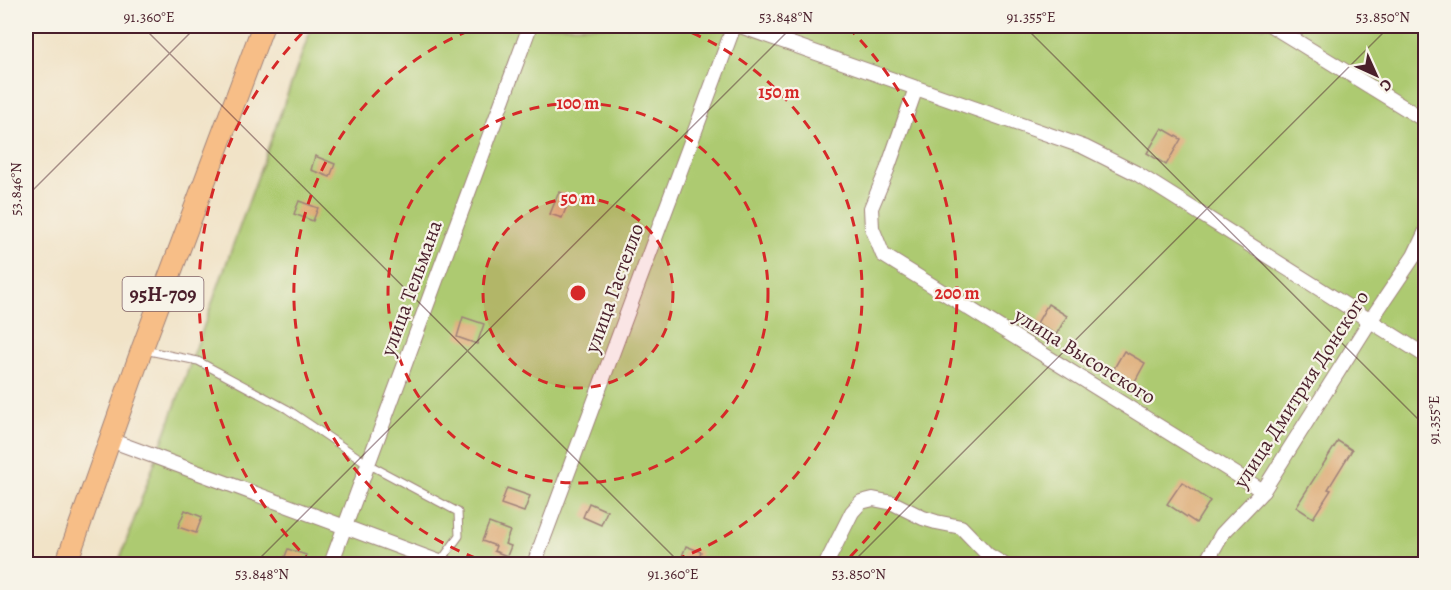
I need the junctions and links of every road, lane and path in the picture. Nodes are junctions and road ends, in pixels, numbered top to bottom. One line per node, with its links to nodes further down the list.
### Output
1 (263, 26): 10 (main road, 95Н-709)
2 (530, 26): 13 (street, улица Тельмана)
3 (734, 26): 19 (street, улица Гастелло)
4 (740, 26): 6 (street)
5 (1272, 26): 7 (street)
6 (916, 88): 9 (street); 14 (street, улица Высотского)
7 (1425, 121)
8 (1425, 231): 9 (street, улица Дмитрия Донского)
9 (1370, 321): 11 (street); 14 (street, улица Дмитрия Донского)
10 (142, 349): 12 (main road, 95Н-709); 13 (lane)
11 (1425, 356)
12 (110, 440): 15 (street); 17 (main road, 95Н-709)
13 (368, 464): 15 (street, улица Тельмана); 16 (lane)
14 (1263, 491): 22 (street, улица Дмитрия Донского)
15 (345, 528): 16 (street); 18 (street, улица Тельмана)
16 (442, 563)
17 (66, 564)
18 (331, 564)
19 (535, 564)
20 (826, 564): 21 (street)
21 (1003, 564)
22 (1205, 564)

